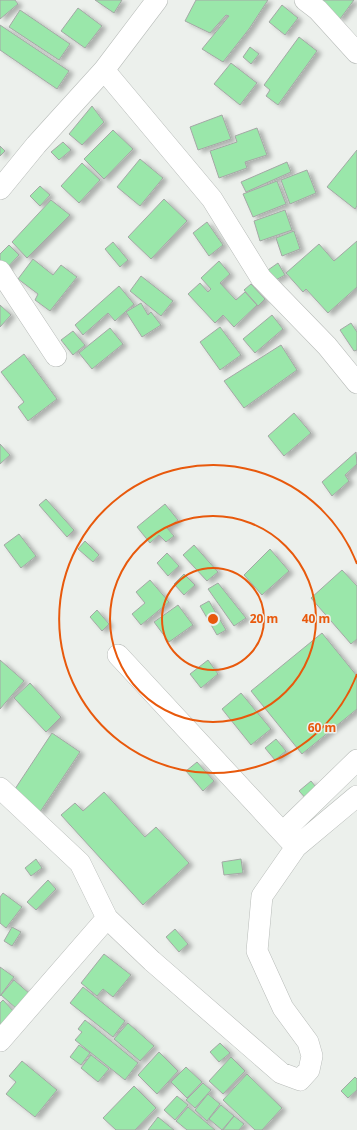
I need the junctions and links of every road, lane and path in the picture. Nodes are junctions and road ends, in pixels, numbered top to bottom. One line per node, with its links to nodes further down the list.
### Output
1 (156, 0): 4 (street)
2 (306, 0): 3 (street)
3 (357, 53)
4 (104, 70): 5 (street); 8 (street)
5 (0, 190)
6 (0, 271): 7 (street)
7 (56, 356)
8 (357, 383)
9 (118, 655): 13 (street)
10 (357, 760): 13 (street)
11 (0, 788): 14 (street)
12 (357, 796): 13 (street)
13 (289, 840): 14 (street)
14 (107, 918): 15 (street)
15 (0, 1041)

